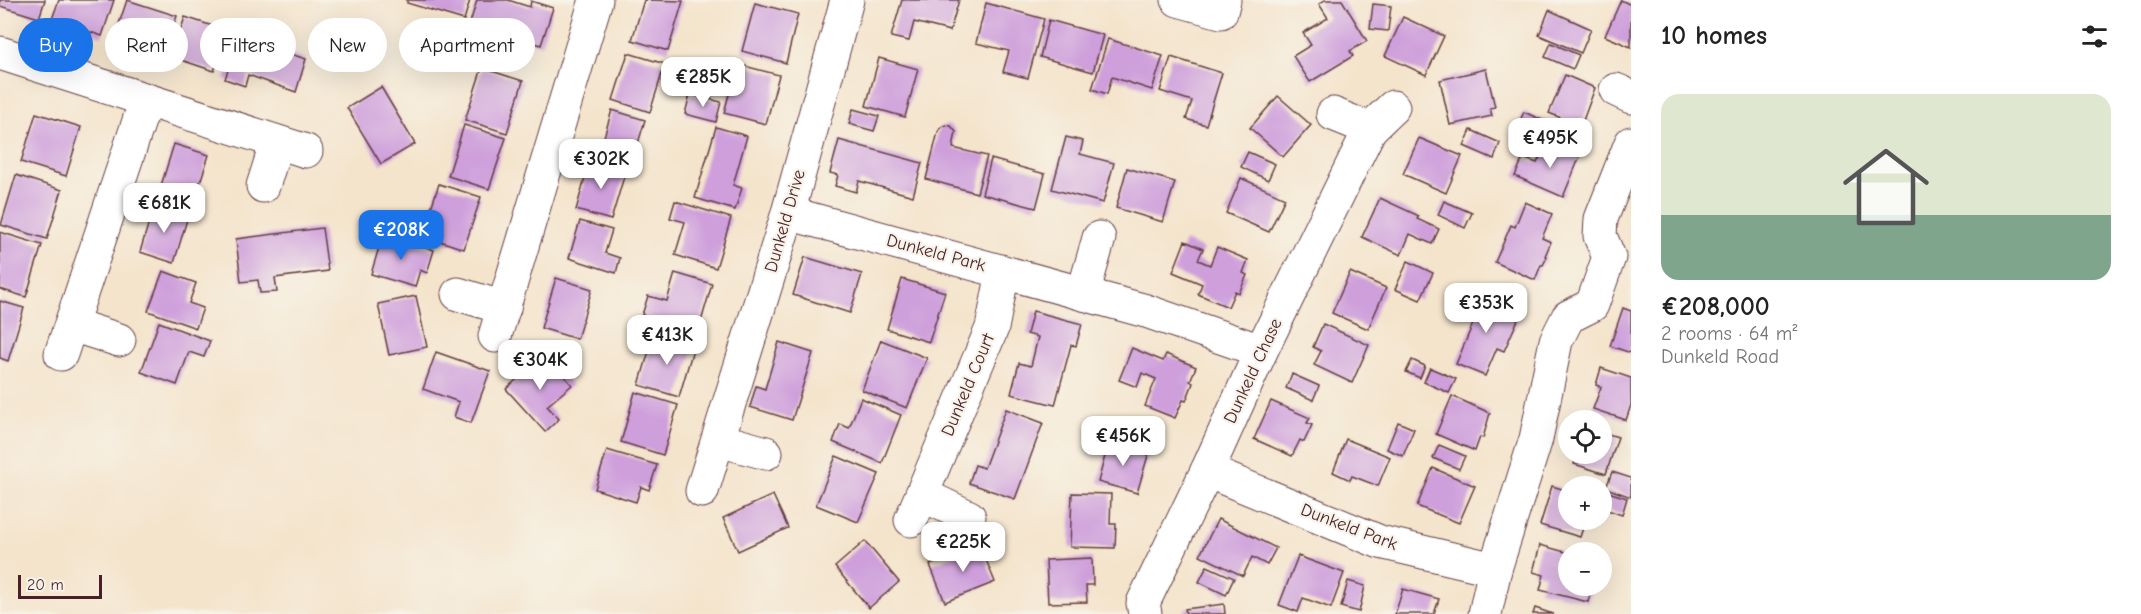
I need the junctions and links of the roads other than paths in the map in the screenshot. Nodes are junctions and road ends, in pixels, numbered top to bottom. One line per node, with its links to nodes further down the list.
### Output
1 (596, 0): 13 (street)
2 (848, 0): 10 (street, Dunkeld Drive)
3 (1178, 0): 4 (street)
4 (1224, 0)
5 (0, 53): 6 (street)
6 (146, 100): 9 (street); 15 (street)
7 (1333, 114): 16 (street, Dunkeld Chase)
8 (1631, 143): 22 (street)
9 (263, 186)
10 (788, 213): 12 (street, Dunkeld Park); 17 (street, Dunkeld Drive)
11 (1099, 238): 14 (street)
12 (1003, 272): 14 (street, Dunkeld Park); 21 (street, Dunkeld Court)
13 (459, 294)
14 (1083, 294): 16 (street, Dunkeld Park)
15 (118, 340)
16 (1261, 351): 19 (street, Dunkeld Chase)
17 (719, 440): 18 (street); 20 (street, Dunkeld Drive)
18 (766, 453)
19 (1207, 471): 22 (street, Dunkeld Park); 23 (street, Dunkeld Chase)
20 (702, 491)
21 (969, 517)
22 (1495, 569): 24 (street)
23 (1145, 614)
24 (1485, 614)

